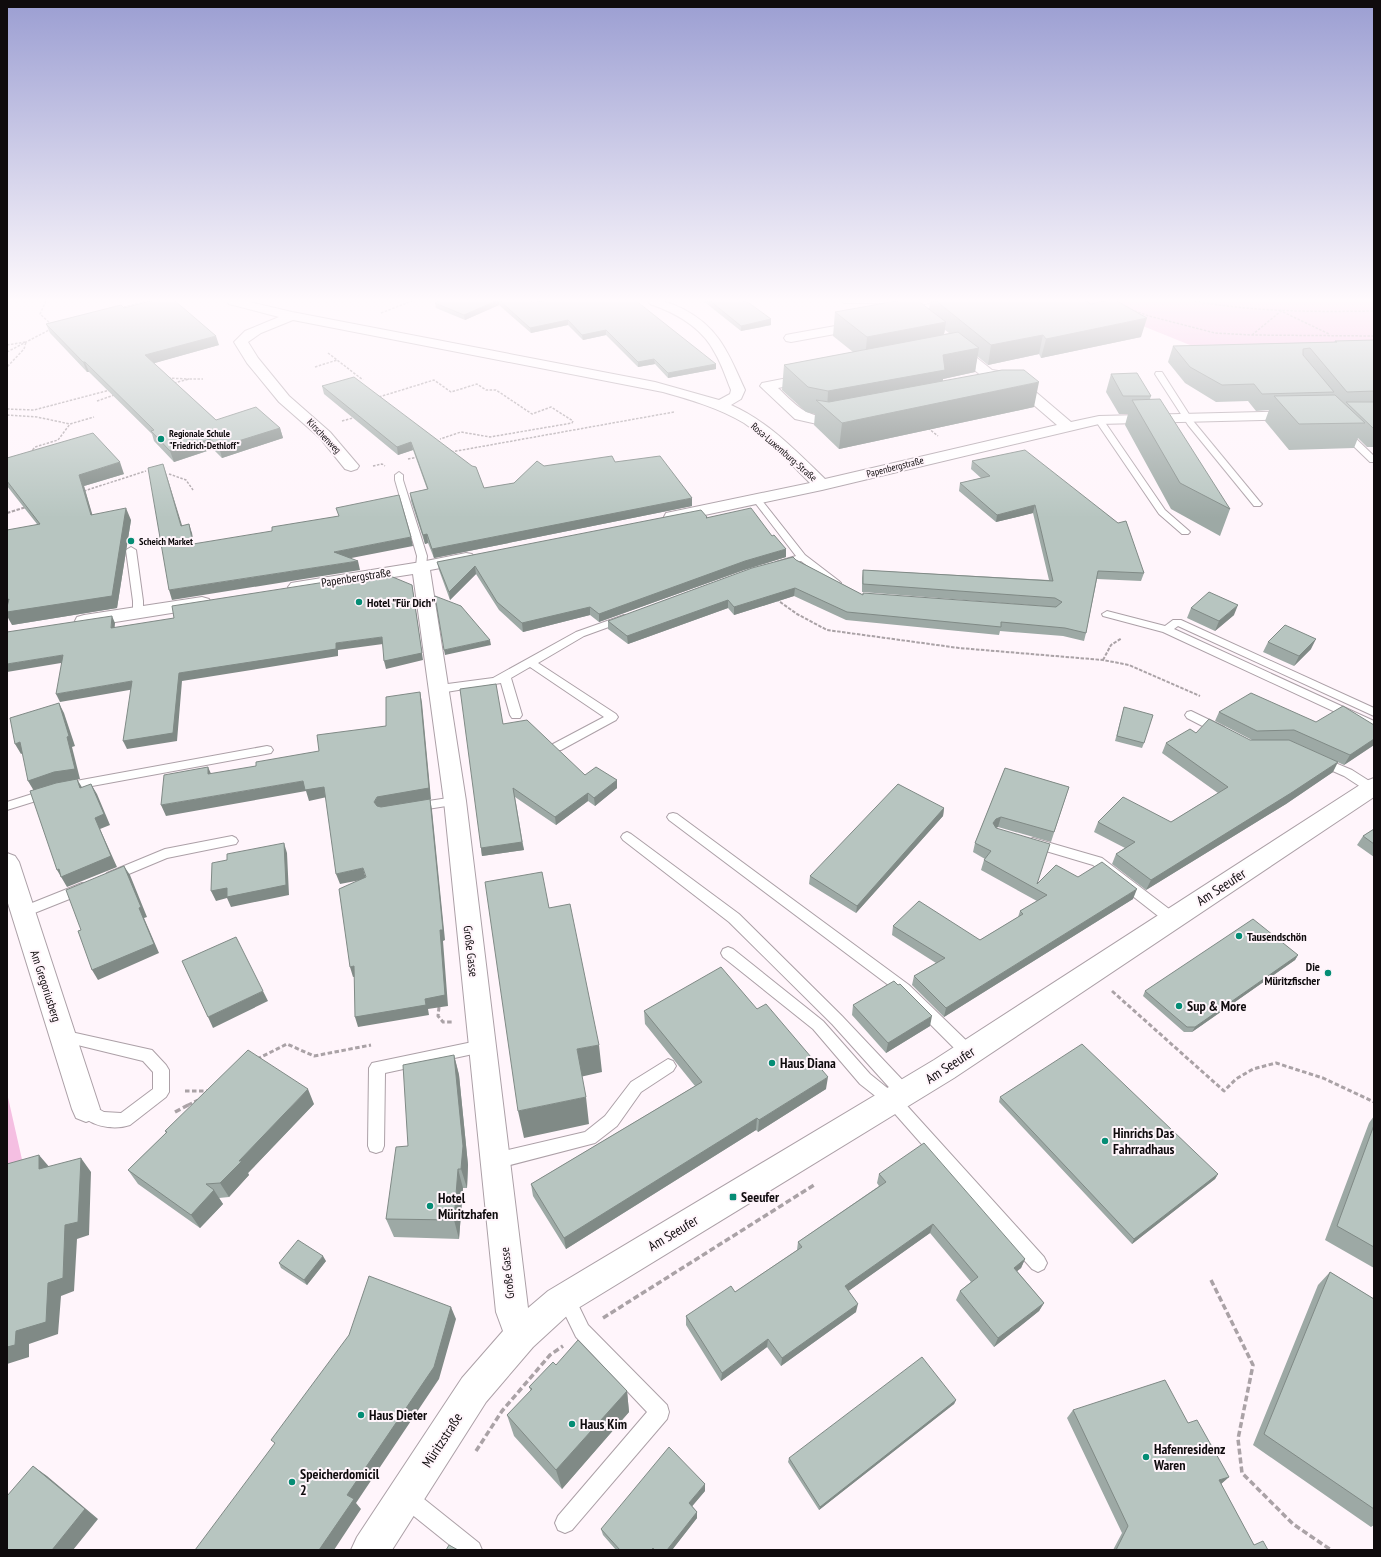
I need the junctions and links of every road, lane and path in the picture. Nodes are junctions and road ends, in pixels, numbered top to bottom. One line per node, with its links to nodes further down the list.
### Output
1 (263, 374): 41 (street, Kirschenweg)
2 (355, 374): 11 (path)
3 (591, 374): 19 (street, Rosa-Luxemburg-Straße)
4 (731, 374): 19 (street)
5 (829, 374): 24 (street)
6 (988, 374): 13 (street)
7 (1159, 374): 26 (lane)
8 (167, 378): 9 (path)
9 (189, 379): 10 (path); 12 (path)
10 (203, 379)
11 (363, 380)
12 (167, 384)
13 (1019, 385): 14 (street); 30 (street)
14 (996, 389)
15 (111, 390): 20 (path)
16 (121, 393): 18 (path)
17 (374, 399): 32 (path)
18 (98, 401)
19 (719, 406): 45 (street, Rosa-Luxemburg-Straße)
20 (7, 409)
21 (679, 411): 33 (path)
22 (1310, 414): 26 (street, Papenbergstraße)
23 (7, 415): 28 (path)
24 (858, 416)
25 (94, 417): 28 (path)
26 (1187, 417): 27 (street, Papenbergstraße); 49 (lane)
27 (1099, 420): 30 (street, Papenbergstraße); 53 (lane)
28 (70, 424): 35 (path)
29 (1338, 425): 38 (lane)
30 (1068, 427): 34 (street, Papenbergstraße)
31 (928, 428): 34 (path)
32 (440, 439)
33 (448, 452)
34 (957, 452): 45 (street, Papenbergstraße)
35 (30, 453)
36 (424, 456): 37 (path)
37 (401, 460)
38 (1373, 460)
39 (386, 463): 40 (path)
40 (382, 464)
41 (351, 466)
42 (146, 471): 47 (path)
43 (169, 474): 46 (path)
44 (399, 475): 58 (lane)
45 (822, 485): 48 (street, Papenbergstraße)
46 (193, 490)
47 (82, 491)
48 (757, 500): 52 (street, Papenbergstraße); 56 (lane)
49 (1257, 504)
50 (32, 505): 51 (path)
51 (7, 513)
52 (655, 520)
53 (1185, 532)
54 (131, 550): 63 (lane)
55 (484, 554): 58 (street, Papenbergstraße)
56 (802, 556): 57 (lane); 59 (lane)
57 (771, 566)
58 (421, 567): 60 (street, Papenbergstraße); 72 (street, Große Gasse)
59 (843, 588)
60 (280, 590)
61 (772, 596): 69 (path)
62 (217, 600): 63 (street)
63 (138, 613): 67 (street)
64 (636, 614): 70 (lane)
65 (1107, 614): 66 (lane)
66 (1141, 623): 68 (lane); 69 (path)
67 (69, 624)
68 (1167, 630): 74 (lane); 77 (lane)
69 (1103, 660): 73 (path)
70 (530, 662): 71 (lane); 79 (lane)
71 (505, 676): 72 (lane); 75 (lane)
72 (440, 689): 83 (street, Große Gasse)
73 (1205, 699)
74 (1374, 712)
75 (516, 715)
76 (1191, 715): 78 (lane)
77 (1374, 726)
78 (1231, 736)
79 (557, 747)
80 (267, 750): 84 (lane)
81 (1313, 757): 82 (lane)
82 (1372, 787): 92 (street, Am Seeufer)
83 (455, 801): 85 (lane); 101 (street, Große Gasse)
84 (7, 806)
85 (406, 808)
86 (673, 817): 102 (lane)
87 (627, 838): 107 (lane)
88 (1021, 839): 92 (lane)
89 (232, 841): 91 (lane)
90 (7, 862): 91 (street, Am Gregoriusberg)
91 (17, 909): 99 (street, Am Gregoriusberg)
92 (1172, 919): 102 (street, Am Seeufer)
93 (728, 953): 107 (lane)
94 (1118, 986): 95 (path)
95 (1112, 990): 96 (path); 109 (path)
96 (1105, 995)
97 (439, 1007): 98 (path)
98 (457, 1020)
99 (62, 1036): 106 (lane); 110 (street, Am Gregoriusberg)
100 (376, 1044): 103 (path)
101 (482, 1046): 112 (lane); 113 (street, Große Gasse)
102 (969, 1052): 107 (street, Am Seeufer)
103 (252, 1061)
104 (668, 1066): 113 (lane)
105 (216, 1091): 106 (path)
106 (161, 1092): 110 (lane)
107 (899, 1097): 115 (lane); 117 (street, Am Seeufer)
108 (203, 1098): 111 (path)
109 (1374, 1102)
110 (86, 1109)
111 (169, 1115)
112 (376, 1146)
113 (495, 1161): 119 (street, Große Gasse)
114 (817, 1182): 118 (path)
115 (1038, 1263)
116 (1211, 1280): 125 (path)
117 (566, 1298): 118 (lane); 119 (street, Am Seeufer)
118 (582, 1331): 120 (path); 122 (lane)
119 (521, 1335): 121 (street, Müritzstraße)
120 (473, 1455)
121 (406, 1497): 123 (street, Müritzstraße); 124 (lane)
122 (565, 1523)
123 (370, 1550)
124 (472, 1550)
125 (1331, 1550)

